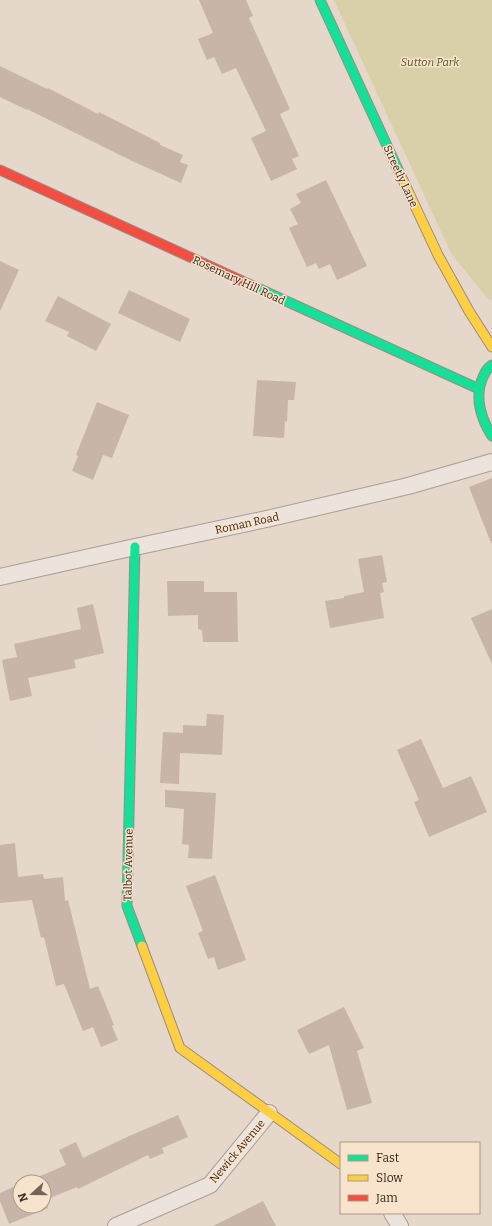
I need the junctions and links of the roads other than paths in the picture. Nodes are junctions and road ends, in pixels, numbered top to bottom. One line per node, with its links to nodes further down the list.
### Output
1 (320, 0): 3 (main road, Streetly Lane)
2 (0, 170): 5 (main road, Rosemary Hill Road)
3 (492, 347)
4 (492, 365): 5 (main road)
5 (478, 389): 6 (main road)
6 (492, 436)
7 (492, 462): 8 (street, Roman Road)
8 (135, 547): 9 (street, Roman Road); 10 (main road, Talbot Avenue)
9 (0, 577)
10 (269, 1113): 11 (main road, Talbot Avenue); 13 (street, Newick Avenue)
11 (340, 1163)
12 (393, 1214): 14 (street)
13 (116, 1226)
14 (400, 1226)

